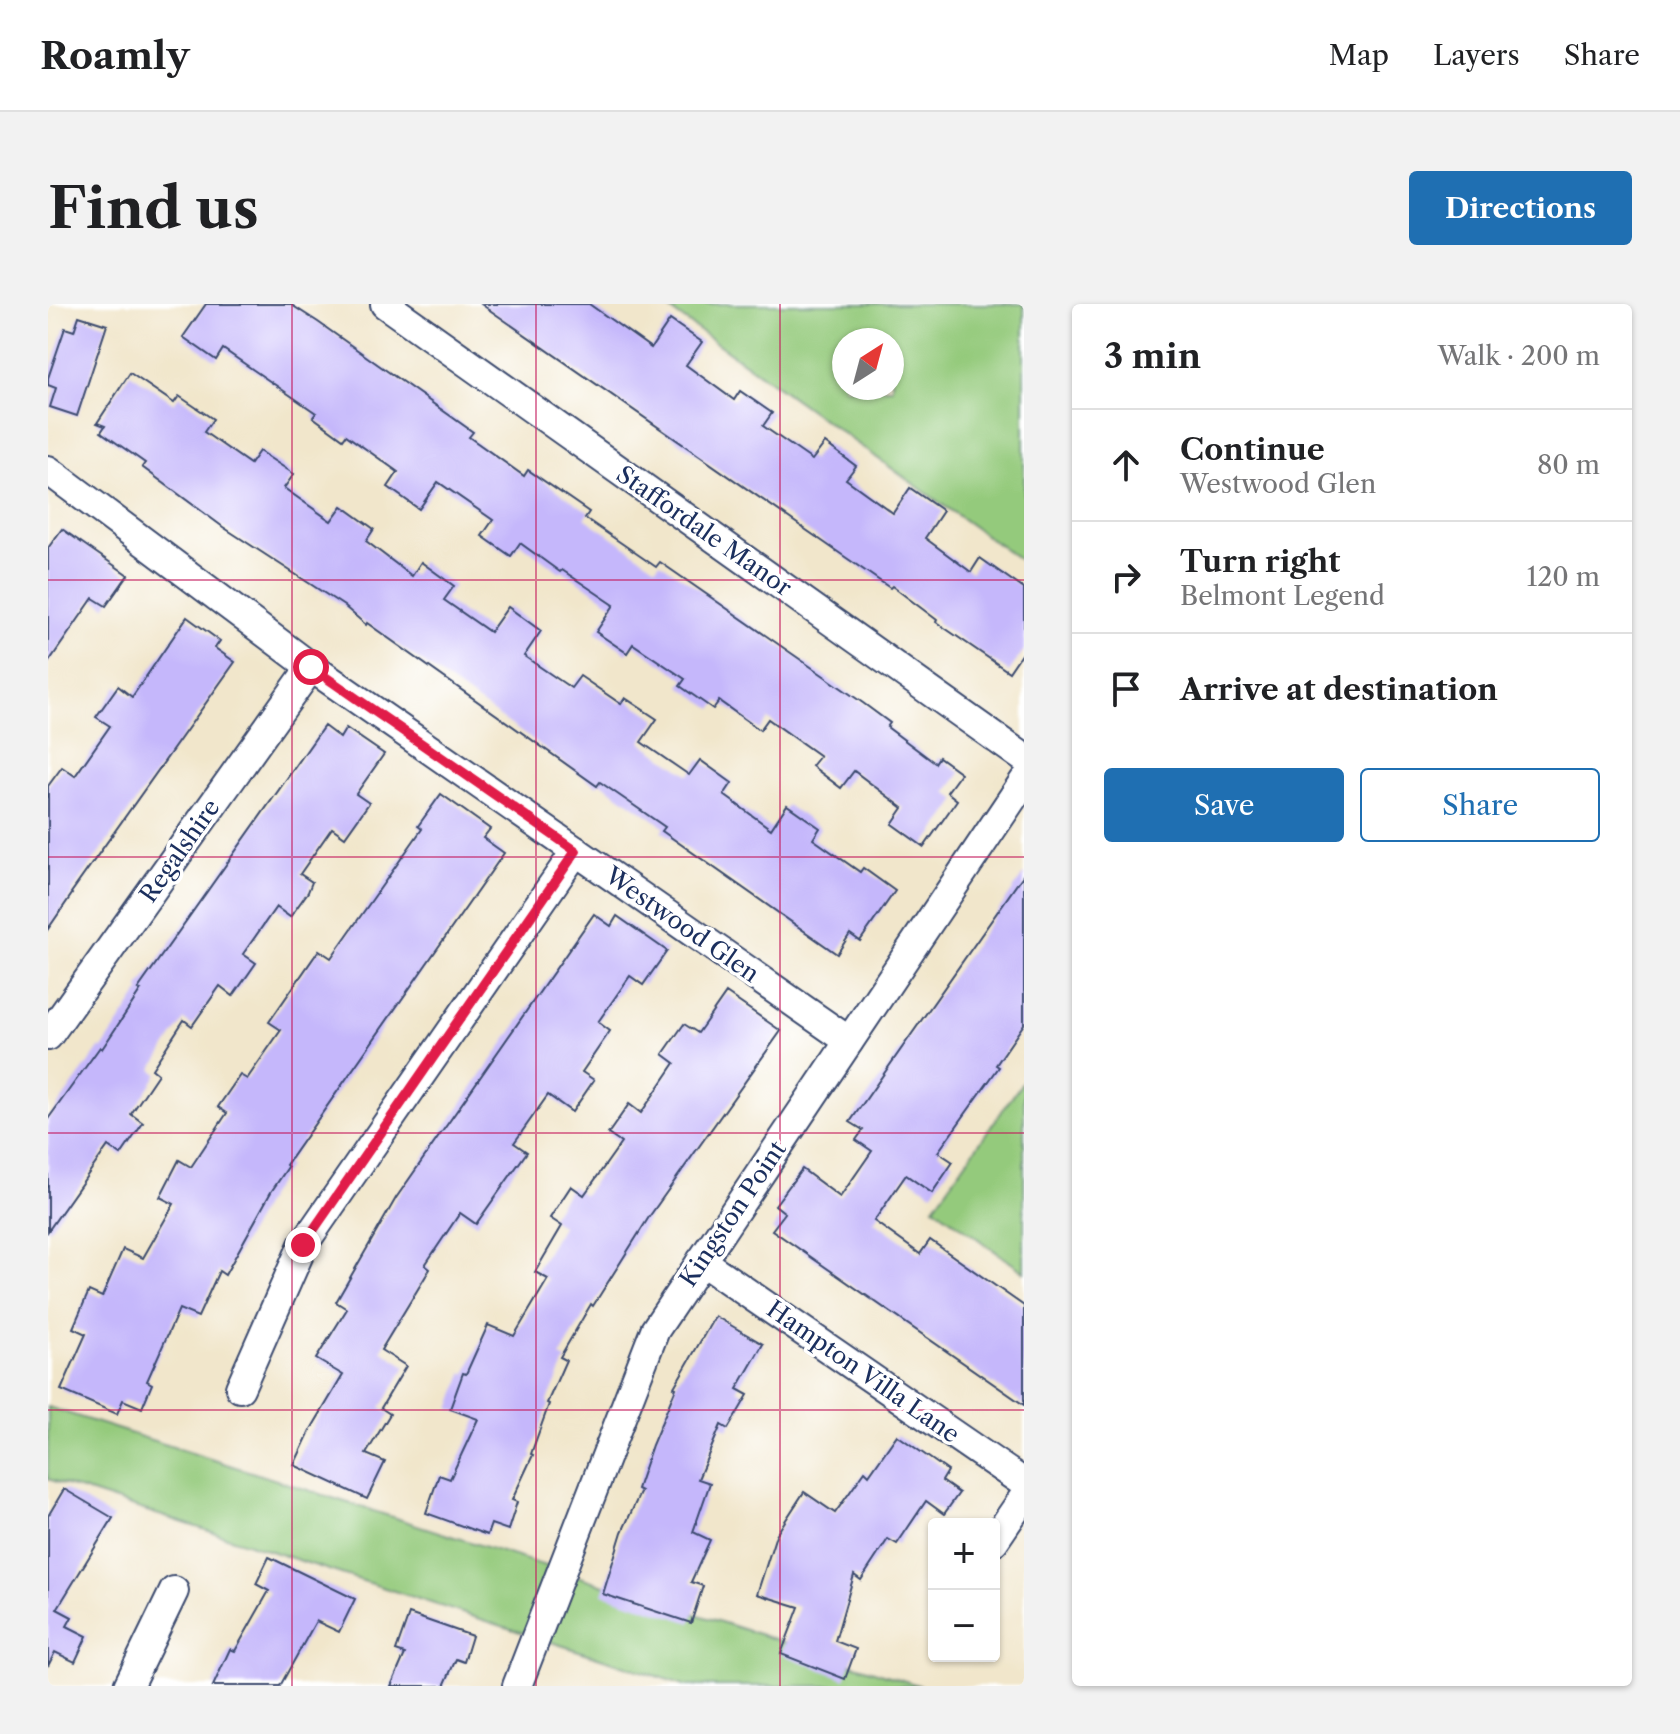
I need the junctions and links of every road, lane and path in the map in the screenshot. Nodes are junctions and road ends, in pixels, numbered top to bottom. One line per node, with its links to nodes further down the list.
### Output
1 (385, 304): 4 (street, Staffordale Manor)
2 (48, 470): 3 (street, Westwood Glen)
3 (311, 667): 6 (street, Westwood Glen); 7 (street, Regalshire)
4 (1024, 758)
5 (1024, 781): 8 (street, Kingston Point)
6 (576, 851): 8 (street, Westwood Glen); 10 (street)
7 (48, 1036)
8 (849, 1041): 9 (street, Kingston Point)
9 (701, 1261): 11 (street, Hampton Villa Lane); 16 (street, Kingston Point)
10 (240, 1388)
11 (1024, 1483)
12 (1024, 1497): 13 (street)
13 (1000, 1532)
14 (174, 1591): 15 (street)
15 (128, 1686)
16 (517, 1686)

